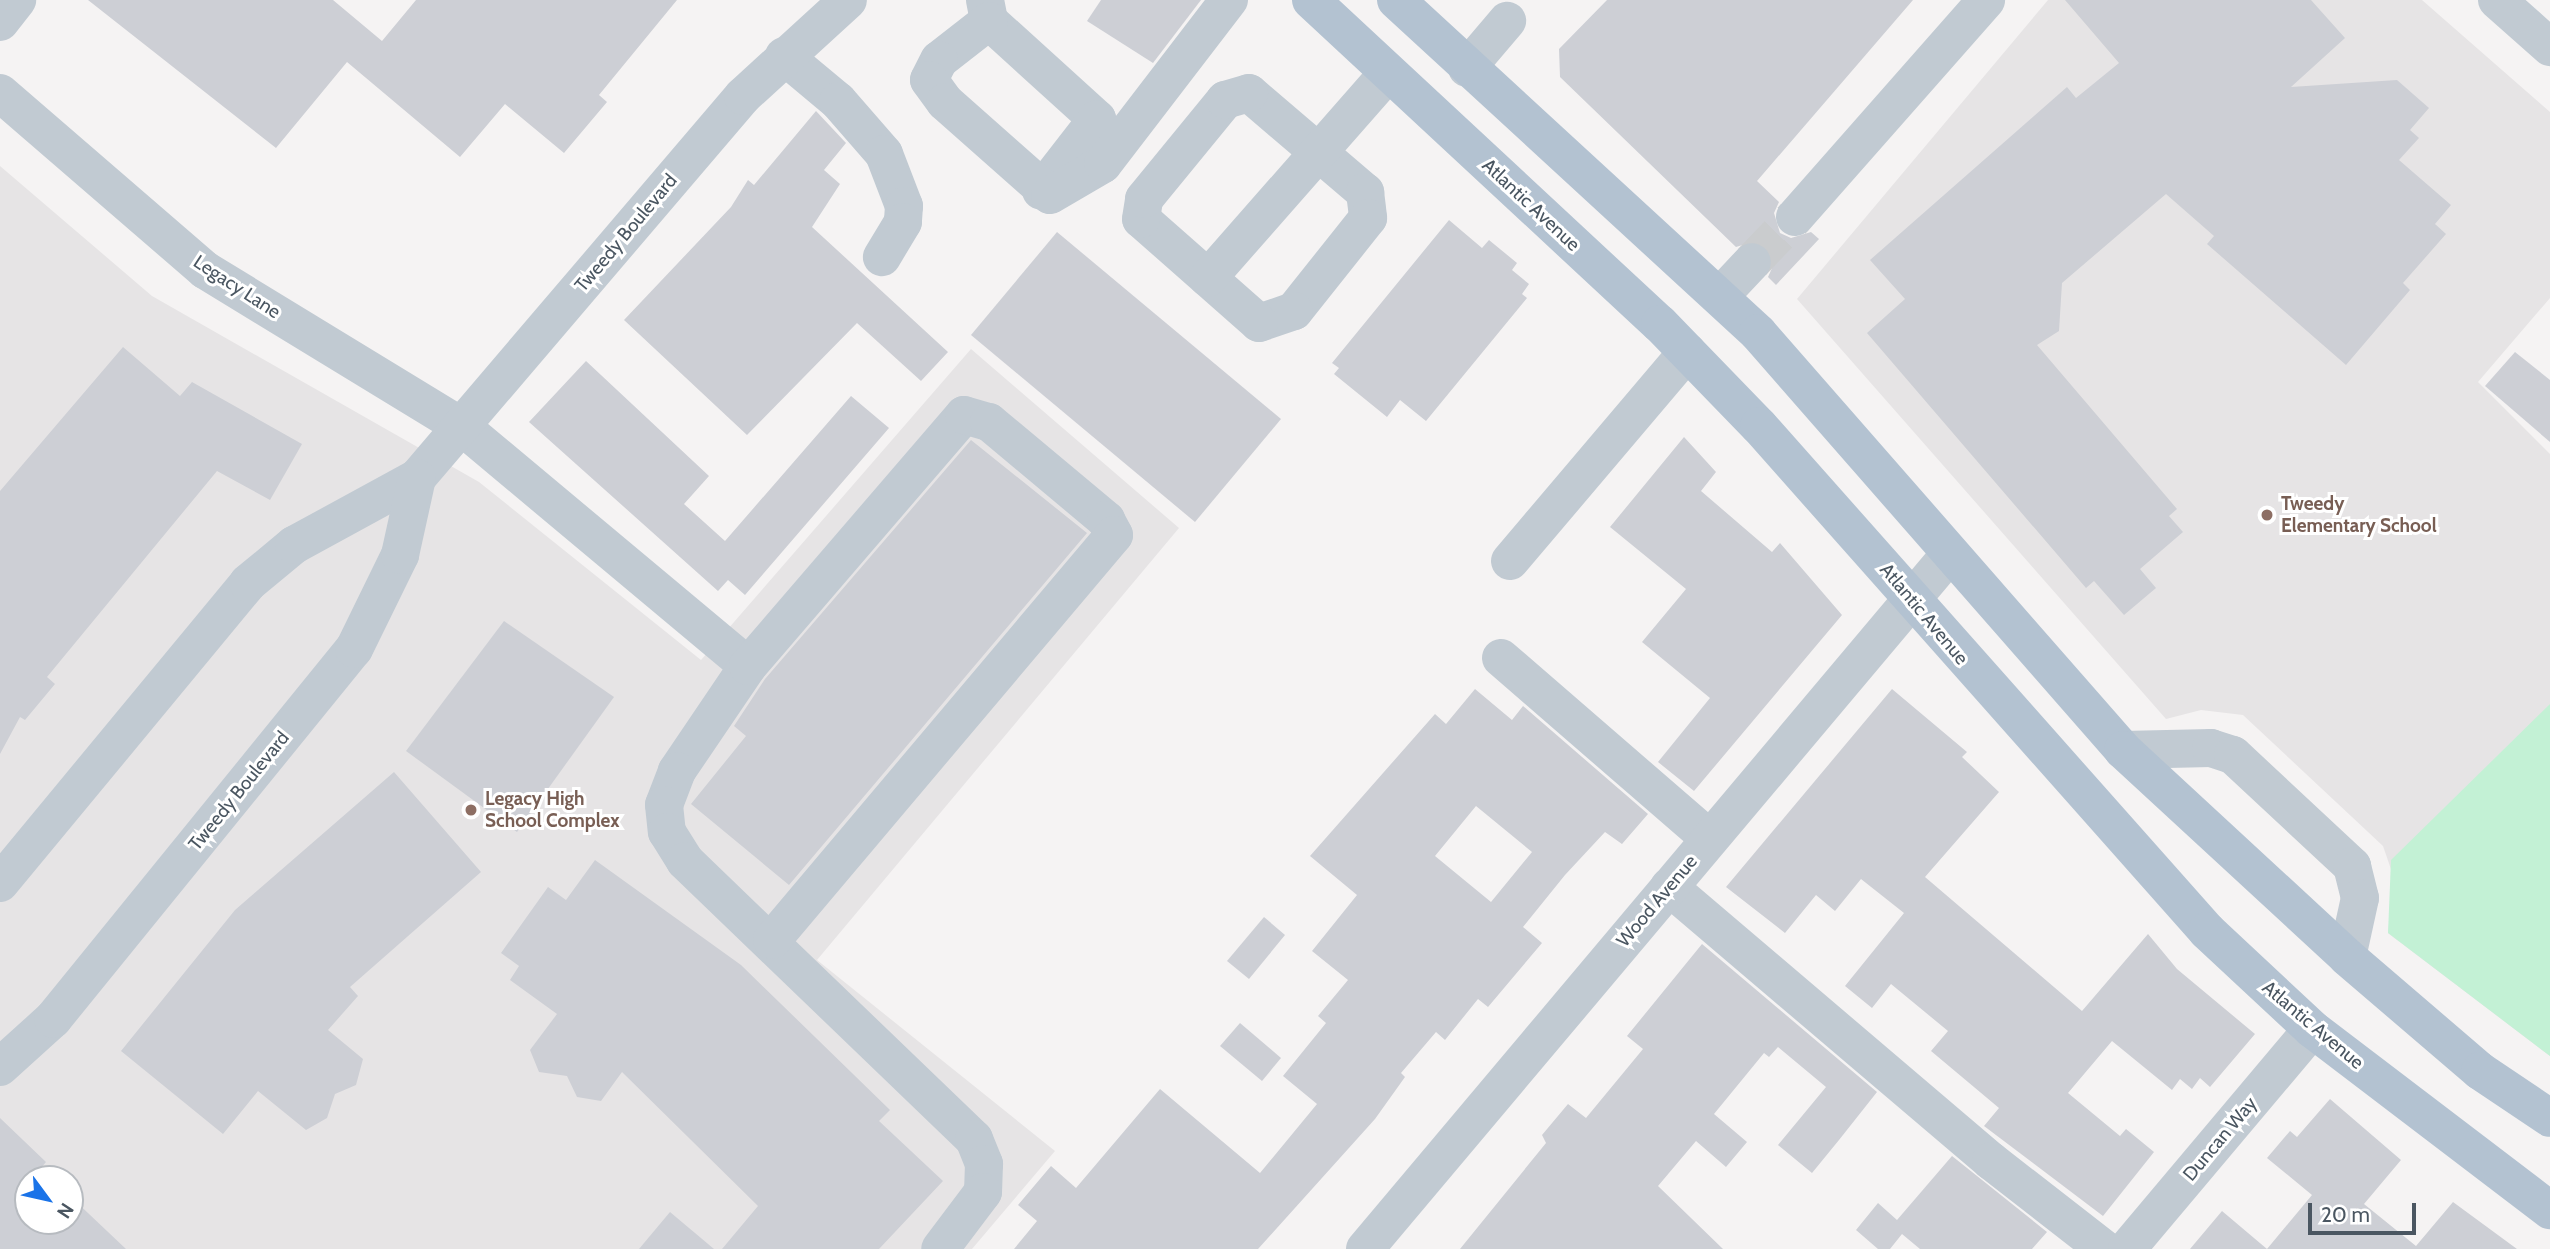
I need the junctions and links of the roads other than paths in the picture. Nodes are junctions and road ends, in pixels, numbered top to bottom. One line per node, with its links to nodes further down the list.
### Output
1 (17, 0): 10 (street)
2 (848, 0): 12 (street, Tweedy Boulevard)
3 (1229, 0): 17 (street)
4 (1311, 0): 14 (main road, Atlantic Avenue)
5 (1396, 0): 13 (main road)
6 (1986, 0): 18 (street)
7 (2497, 0): 11 (street)
8 (987, 11): 17 (street); 17 (street)
9 (1507, 21): 13 (street)
10 (0, 22)
11 (2550, 47)
12 (784, 56): 19 (street); 24 (street, Tweedy Boulevard)
13 (1467, 68): 22 (main road)
14 (1388, 72): 16 (street); 23 (main road, Atlantic Avenue)
15 (0, 93): 24 (street, Legacy Lane)
16 (1315, 150): 21 (street); 21 (street); 21 (street)
17 (1041, 191)
18 (1796, 217)
19 (882, 257)
20 (1752, 262): 22 (street)
21 (1209, 278)
22 (1721, 295): 26 (main road)
23 (1687, 352): 27 (street); 28 (main road, Atlantic Avenue)
24 (461, 426): 25 (street, Tweedy Boulevard); 30 (street, Legacy Lane)
25 (417, 478): 33 (street, Tweedy Boulevard); 38 (street, Tweedy Boulevard)
26 (1950, 554): 28 (street, Wood Avenue); 31 (main road)
27 (1510, 561)
28 (1912, 598): 32 (street, Wood Avenue); 37 (main road, Atlantic Avenue)
29 (1501, 658): 32 (street)
30 (748, 666): 35 (street); 35 (street)
31 (2123, 750): 36 (main road); 36 (street)
32 (1710, 839): 34 (street, Wood Avenue)
33 (0, 883)
34 (1669, 887): 42 (street, Wood Avenue); 43 (street)
35 (772, 940): 41 (street)
36 (2347, 957): 39 (main road)
37 (2312, 1029): 40 (main road, Atlantic Avenue); 44 (street, Duncan Way)
38 (0, 1067)
39 (2550, 1118)
40 (2550, 1210)
41 (940, 1249)
42 (1365, 1249)
43 (2104, 1249)
44 (2127, 1249)

